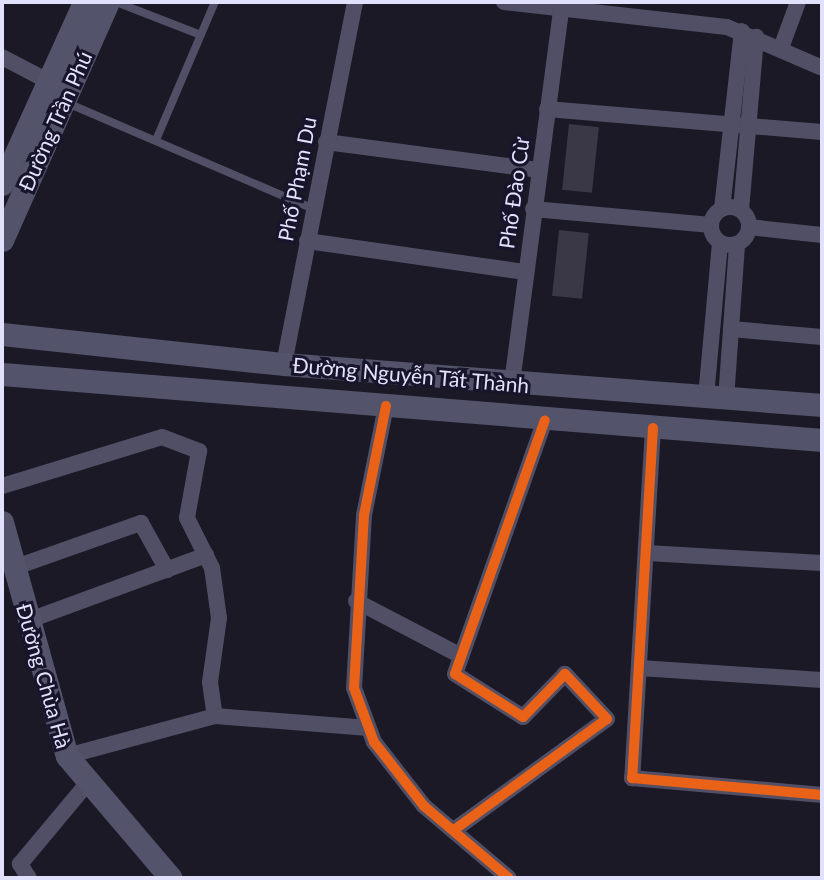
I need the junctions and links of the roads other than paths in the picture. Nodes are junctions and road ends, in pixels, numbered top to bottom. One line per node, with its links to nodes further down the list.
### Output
1 (84, 2): 14 (main road, Đường Trần Phú)
2 (108, 2): 15 (main road, Đường Trần Phú)
3 (116, 2): 10 (lane)
4 (215, 2): 10 (lane)
5 (355, 2): 20 (street, Phố Phạm Du)
6 (503, 2): 8 (street)
7 (798, 2): 11 (street)
8 (561, 10): 9 (street); 16 (street, Phố Đào Cừ)
9 (749, 34): 11 (street); 17 (street)
10 (201, 35): 19 (lane)
11 (781, 48): 13 (street)
12 (2, 57): 14 (street)
13 (822, 68)
14 (48, 81): 22 (main road, Đường Trần Phú)
15 (64, 102): 19 (lane); 30 (main road, Đường Trần Phú)
16 (547, 109): 17 (street); 21 (street, Phố Đào Cừ)
17 (740, 127): 18 (street); 25 (street); 26 (street)
18 (822, 132)
19 (156, 140): 23 (lane)
20 (326, 142): 21 (street); 23 (street, Phố Phạm Du)
21 (538, 170): 24 (street, Phố Đào Cừ)
22 (4, 174)
23 (313, 209): 31 (street, Phố Phạm Du)
24 (533, 209): 27 (street); 33 (street, Phố Đào Cừ)
25 (722, 209): 26 (street); 27 (street)
26 (741, 210): 28 (street)
27 (710, 225): 32 (street)
28 (749, 227): 29 (street); 32 (street)
29 (822, 235)
30 (2, 240)
31 (307, 241): 33 (street); 37 (street, Phố Phạm Du)
32 (729, 243): 34 (street); 40 (street)
33 (524, 272): 39 (street, Phố Đào Cừ)
34 (731, 329): 36 (street); 40 (street)
35 (2, 334): 37 (main road, Đường Nguyễn Tất Thành)
36 (822, 337)
37 (284, 364): 39 (main road, Đường Nguyễn Tất Thành)
38 (2, 374): 42 (main road, Đường Nguyễn Tất Thành)
39 (512, 383): 40 (main road, Đường Nguyễn Tất Thành)
40 (716, 398): 41 (main road, Đường Nguyễn Tất Thành); 45 (main road)
41 (822, 405)
42 (386, 406): 43 (main road, Đường Nguyễn Tất Thành); 54 (street)
43 (545, 420): 44 (main road, Đường Nguyễn Tất Thành); 56 (street)
44 (653, 429): 45 (main road, Đường Nguyễn Tất Thành); 49 (street)
45 (713, 433): 46 (main road, Đường Nguyễn Tất Thành)
46 (822, 440)
47 (2, 486): 50 (street)
48 (2, 522): 52 (main road, Đường Chùa Hà)
49 (647, 553): 51 (street); 57 (street)
50 (206, 555): 53 (street); 59 (street)
51 (822, 564)
52 (13, 568): 53 (street); 55 (main road, Đường Chùa Hà)
53 (167, 570): 55 (street)
54 (356, 601): 56 (street); 60 (street)
55 (27, 621): 61 (main road, Đường Chùa Hà)
56 (461, 656): 64 (street)
57 (640, 668): 58 (street); 63 (street)
58 (822, 680)
59 (215, 716): 60 (street); 61 (street)
60 (369, 728): 64 (street)
61 (67, 756): 62 (main road, Đường Chùa Hà)
62 (86, 785): 65 (street); 66 (main road, Đường Chùa Hà)
63 (822, 795)
64 (454, 830): 67 (street)
65 (29, 878)
66 (171, 878)
67 (509, 878)

